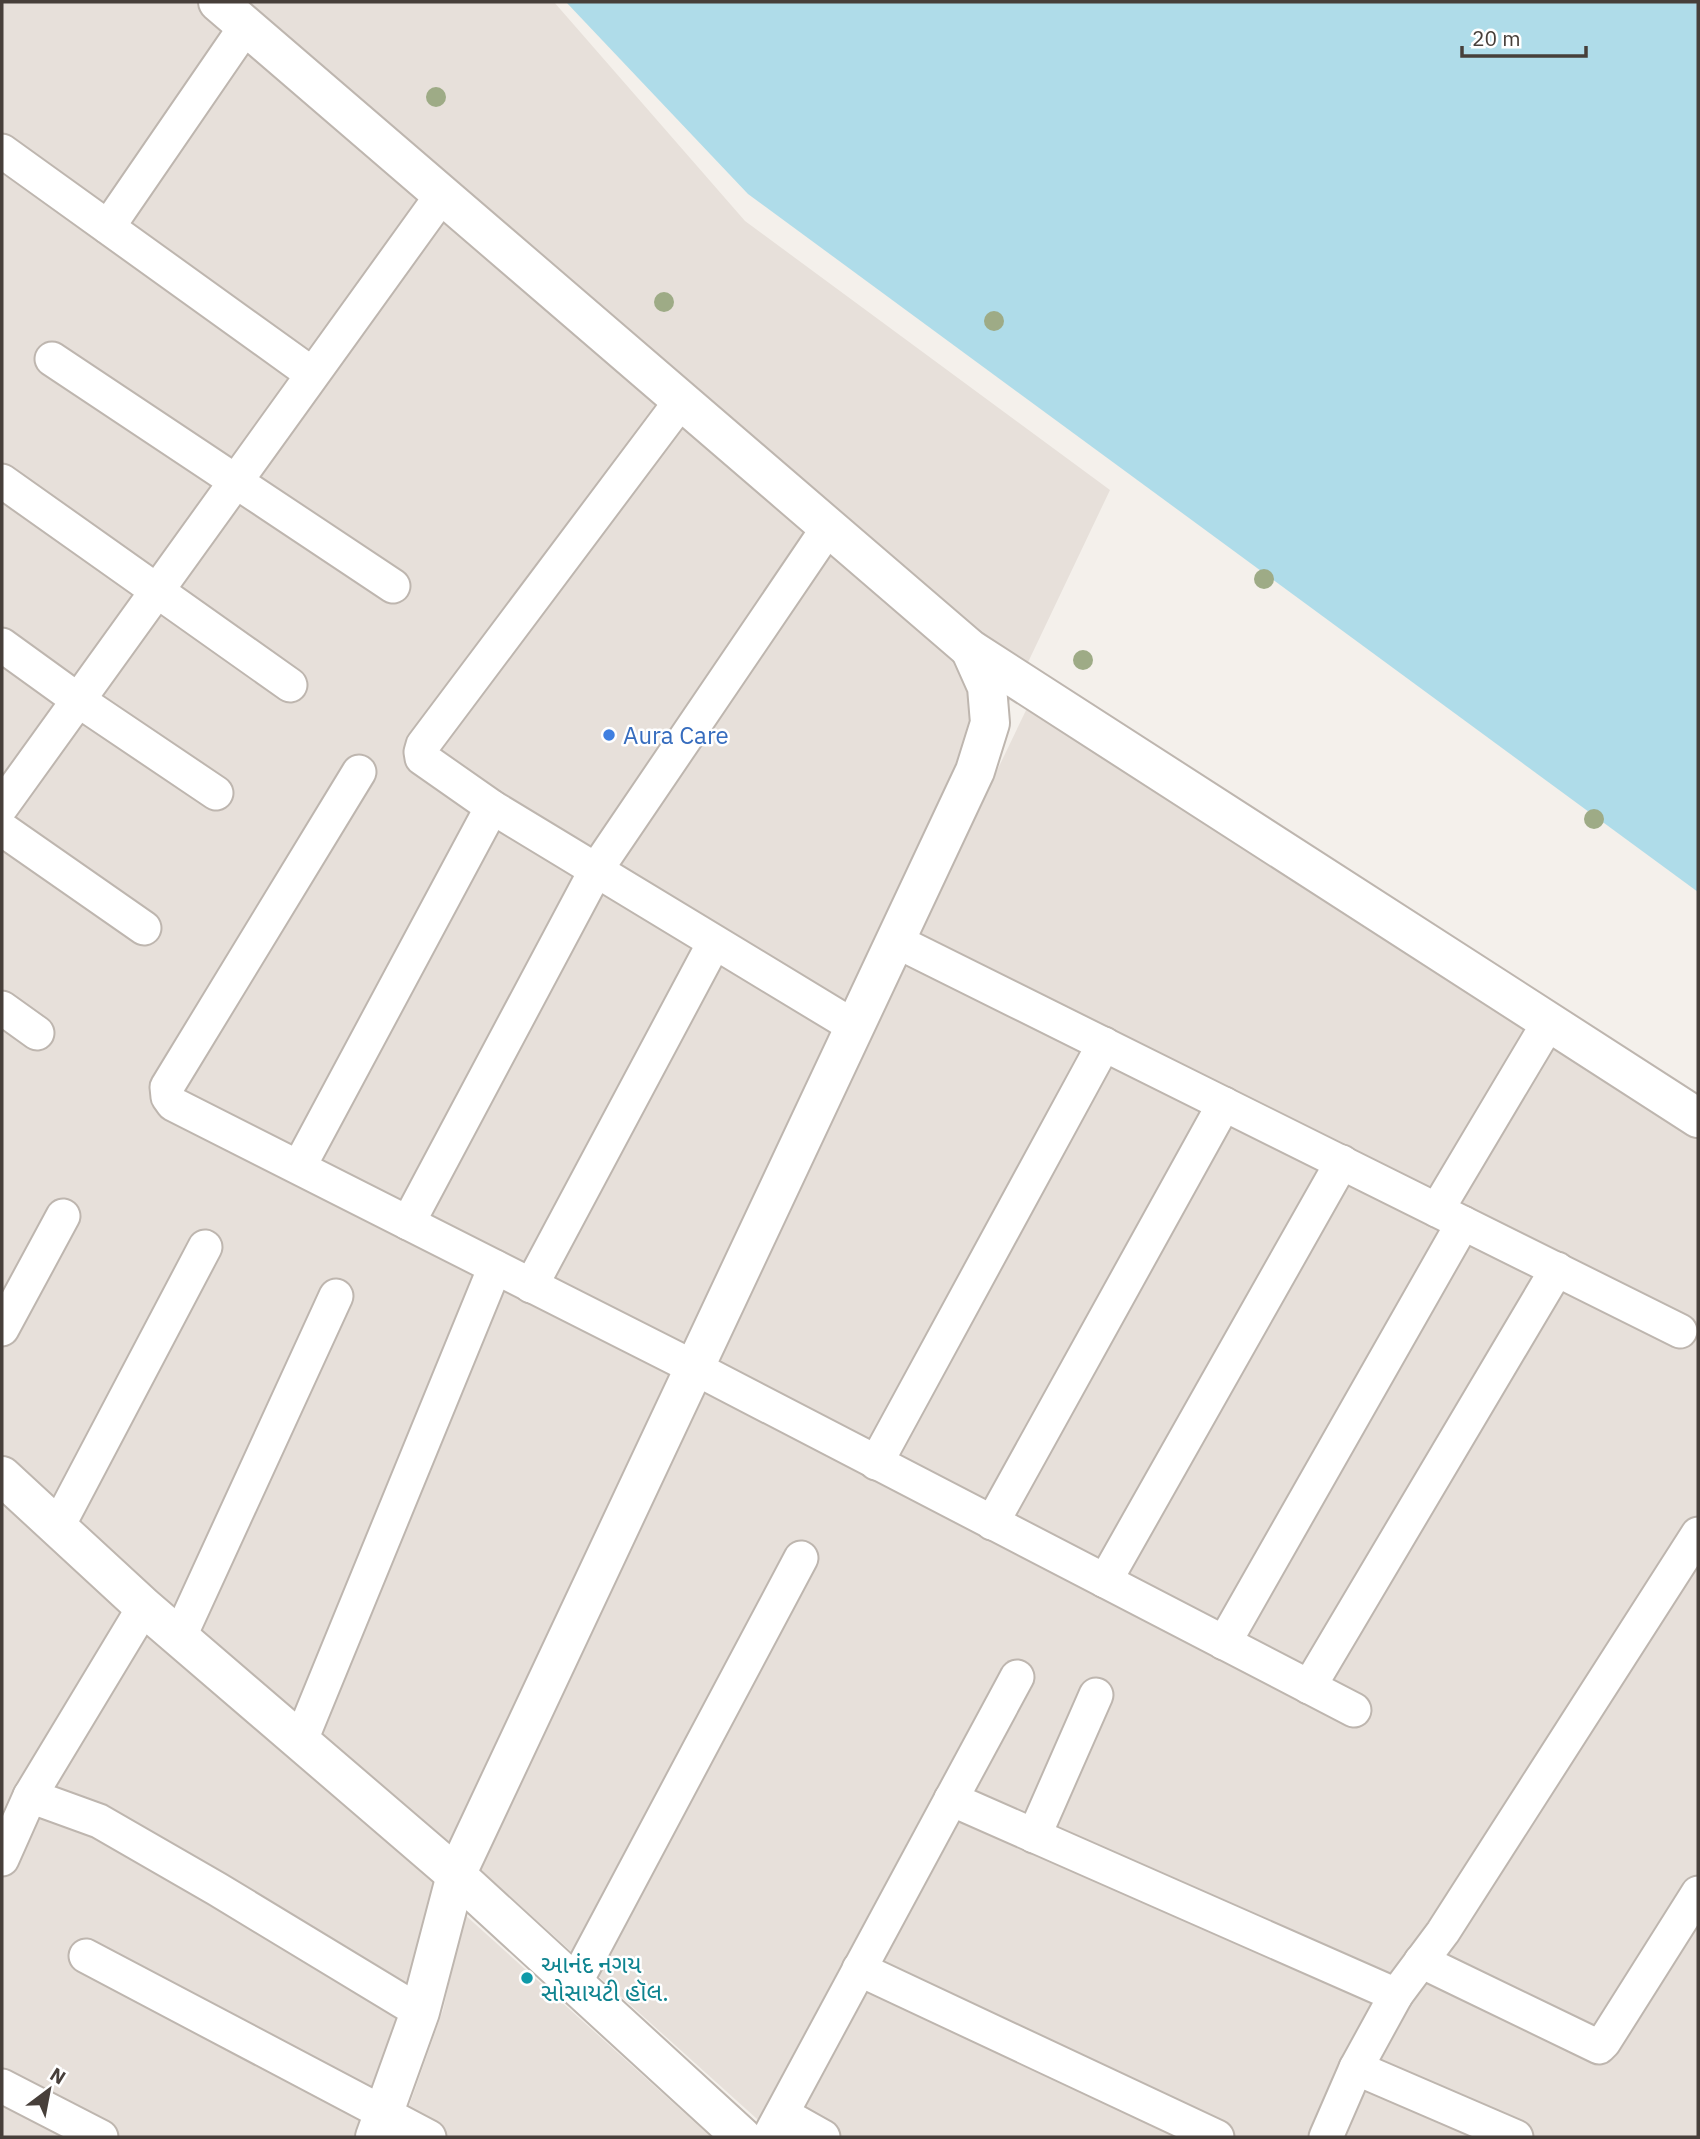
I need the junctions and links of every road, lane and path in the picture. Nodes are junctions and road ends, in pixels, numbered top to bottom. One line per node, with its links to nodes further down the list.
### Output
1 (232, 14): 3 (street); 4 (street)
2 (2, 151): 4 (street)
3 (442, 195): 6 (street); 7 (street)
4 (108, 227): 6 (street)
5 (52, 359): 9 (street)
6 (312, 374): 9 (street)
7 (681, 401): 10 (street); 20 (street)
8 (2, 481): 12 (street)
9 (235, 482): 11 (street); 12 (street)
10 (828, 528): 14 (street); 22 (street)
11 (393, 586)
12 (157, 590): 15 (street); 16 (street)
13 (2, 645): 16 (street)
14 (970, 649): 24 (street); 27 (street)
15 (290, 685)
16 (78, 700): 18 (street); 19 (street)
17 (359, 772): 34 (street)
18 (216, 793)
19 (2, 806)
20 (492, 807): 22 (street); 34 (street)
21 (2, 829): 23 (street)
22 (596, 870): 25 (street); 37 (street)
23 (144, 928)
24 (895, 941): 28 (street); 30 (street)
25 (714, 943): 28 (street); 41 (street)
26 (2, 1008): 29 (street)
27 (1549, 1022): 32 (street); 36 (street)
28 (855, 1027): 45 (street)
29 (37, 1034)
30 (1104, 1045): 31 (street); 46 (street)
31 (1224, 1104): 33 (street); 48 (street)
32 (1698, 1118)
33 (1342, 1162): 36 (street); 52 (street)
34 (299, 1167): 37 (street)
35 (63, 1216): 43 (street)
36 (1450, 1216): 40 (street); 55 (street)
37 (408, 1223): 39 (street)
38 (205, 1247): 49 (street)
39 (495, 1267): 41 (street); 60 (street)
40 (1557, 1269): 44 (street); 57 (street)
41 (531, 1286): 45 (street)
42 (336, 1296): 54 (street)
43 (2, 1329)
44 (1680, 1331)
45 (695, 1368): 46 (street); 65 (street)
46 (876, 1463): 48 (street)
47 (2, 1476): 49 (street)
48 (992, 1523): 52 (street)
49 (58, 1526): 53 (street)
50 (1698, 1534): 68 (street)
51 (801, 1558): 70 (street)
52 (1105, 1581): 55 (street)
53 (144, 1607): 54 (street); 61 (street)
54 (179, 1638): 60 (street)
55 (1224, 1643): 57 (street)
56 (1017, 1676): 62 (street)
57 (1309, 1687): 59 (street)
58 (1096, 1695): 63 (street)
59 (1354, 1710)
60 (301, 1740): 65 (street)
61 (30, 1796): 64 (street); 72 (street)
62 (951, 1799): 63 (street); 69 (street)
63 (1034, 1836): 71 (street)
64 (2, 1859)
65 (456, 1875): 70 (street); 72 (street)
66 (1698, 1893): 68 (street)
67 (86, 1956): 75 (street)
68 (1421, 1961): 71 (street)
69 (859, 1969): 76 (street); 81 (street)
70 (575, 1983): 79 (street)
71 (1396, 1995): 73 (street)
72 (420, 2011): 75 (street)
73 (1356, 2068): 82 (street); 83 (street)
74 (2, 2086): 77 (street)
75 (380, 2125): 78 (street)
76 (776, 2125): 80 (street)
77 (101, 2137)
78 (429, 2137)
79 (742, 2137)
80 (822, 2137)
81 (1217, 2137)
82 (1326, 2137)
83 (1516, 2137)

